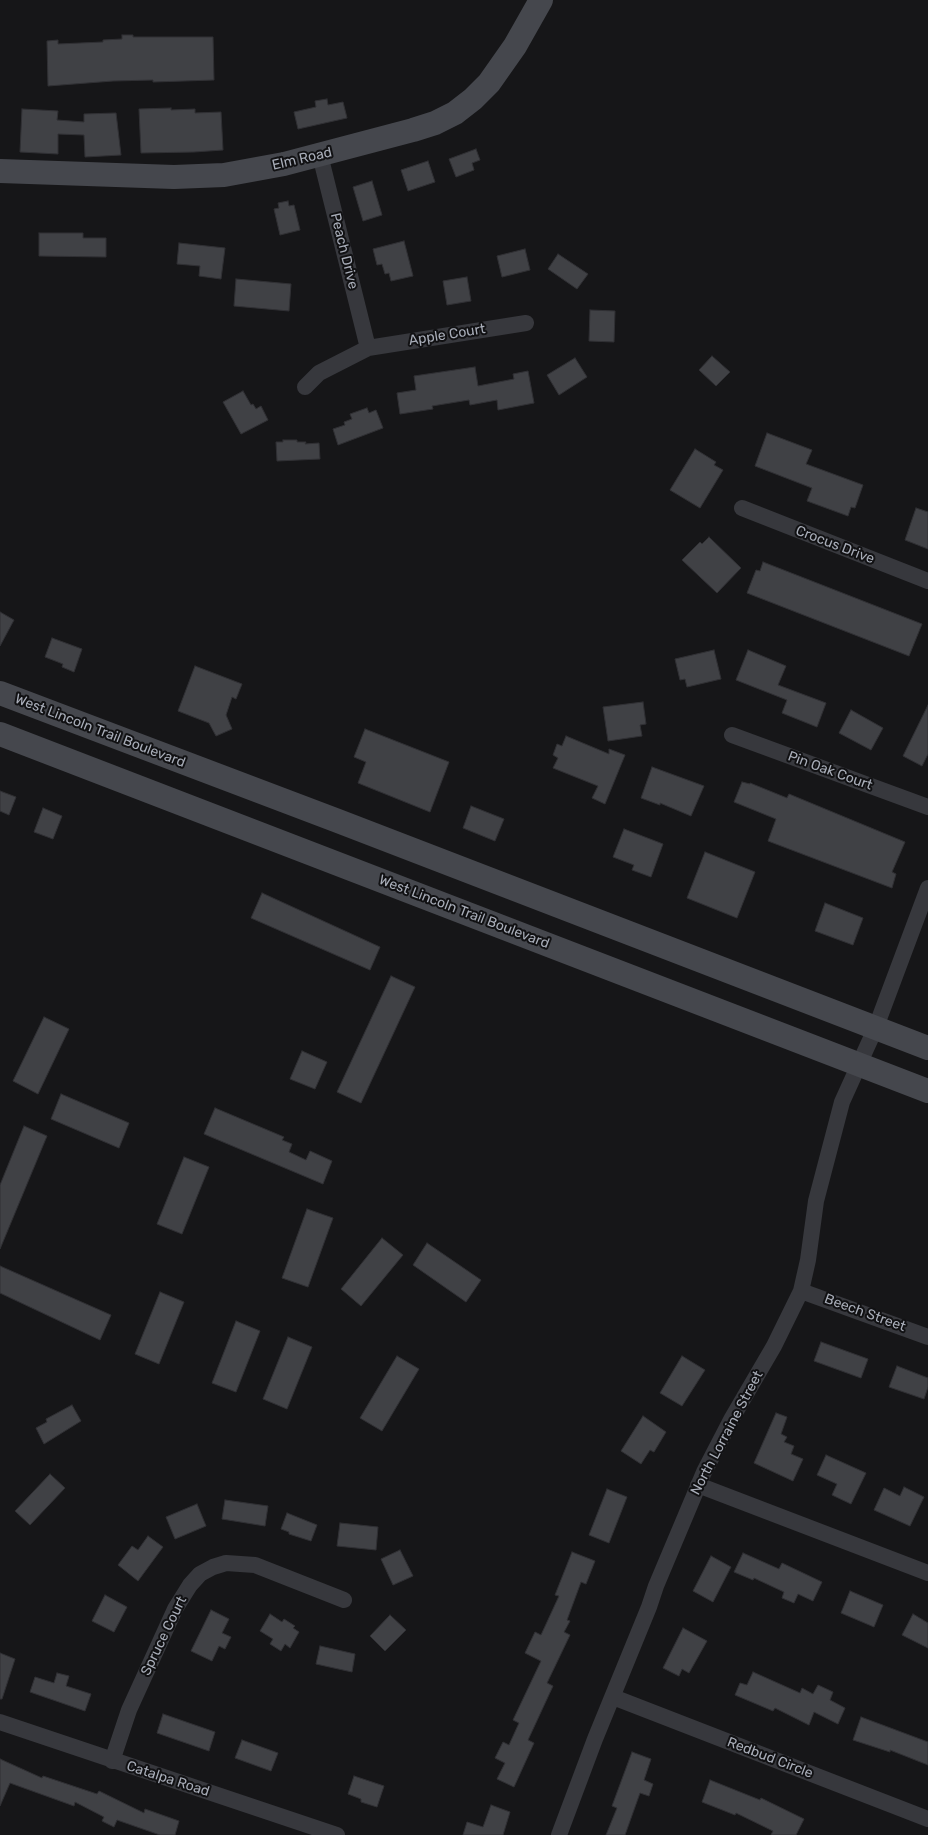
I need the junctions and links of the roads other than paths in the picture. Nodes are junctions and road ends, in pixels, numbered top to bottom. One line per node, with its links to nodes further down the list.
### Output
1 (541, 0): 2 (main road, Elm Road)
2 (320, 155): 3 (main road, Elm Road); 5 (street, Peach Drive)
3 (0, 172)
4 (526, 323): 5 (street, Apple Court)
5 (368, 348): 6 (street, Apple Court)
6 (305, 387)
7 (742, 508): 8 (street, Crocus Drive)
8 (928, 581)
9 (0, 693): 14 (main road, West Lincoln Trail Boulevard)
10 (0, 734): 16 (main road, West Lincoln Trail Boulevard)
11 (732, 735): 12 (street, Pin Oak Court)
12 (928, 808)
13 (928, 888): 14 (street, North Lorraine Street)
14 (876, 1026): 15 (main road, West Lincoln Trail Boulevard); 16 (street, North Lorraine Street)
15 (928, 1048)
16 (859, 1064): 17 (main road, West Lincoln Trail Boulevard); 18 (street, North Lorraine Street)
17 (928, 1091)
18 (801, 1291): 19 (street, Beech Street); 20 (street, North Lorraine Street)
19 (928, 1337)
20 (698, 1485): 21 (street); 23 (street, North Lorraine Street)
21 (928, 1573)
22 (344, 1600): 25 (street, Spruce Court)
23 (613, 1697): 26 (street, Redbud Circle); 29 (street, North Lorraine Street)
24 (0, 1722): 25 (street, Catalpa Road)
25 (112, 1761): 27 (street, Catalpa Road)
26 (928, 1819)
27 (296, 1828): 28 (street, Catalpa Road)
28 (337, 1835)
29 (559, 1835)

